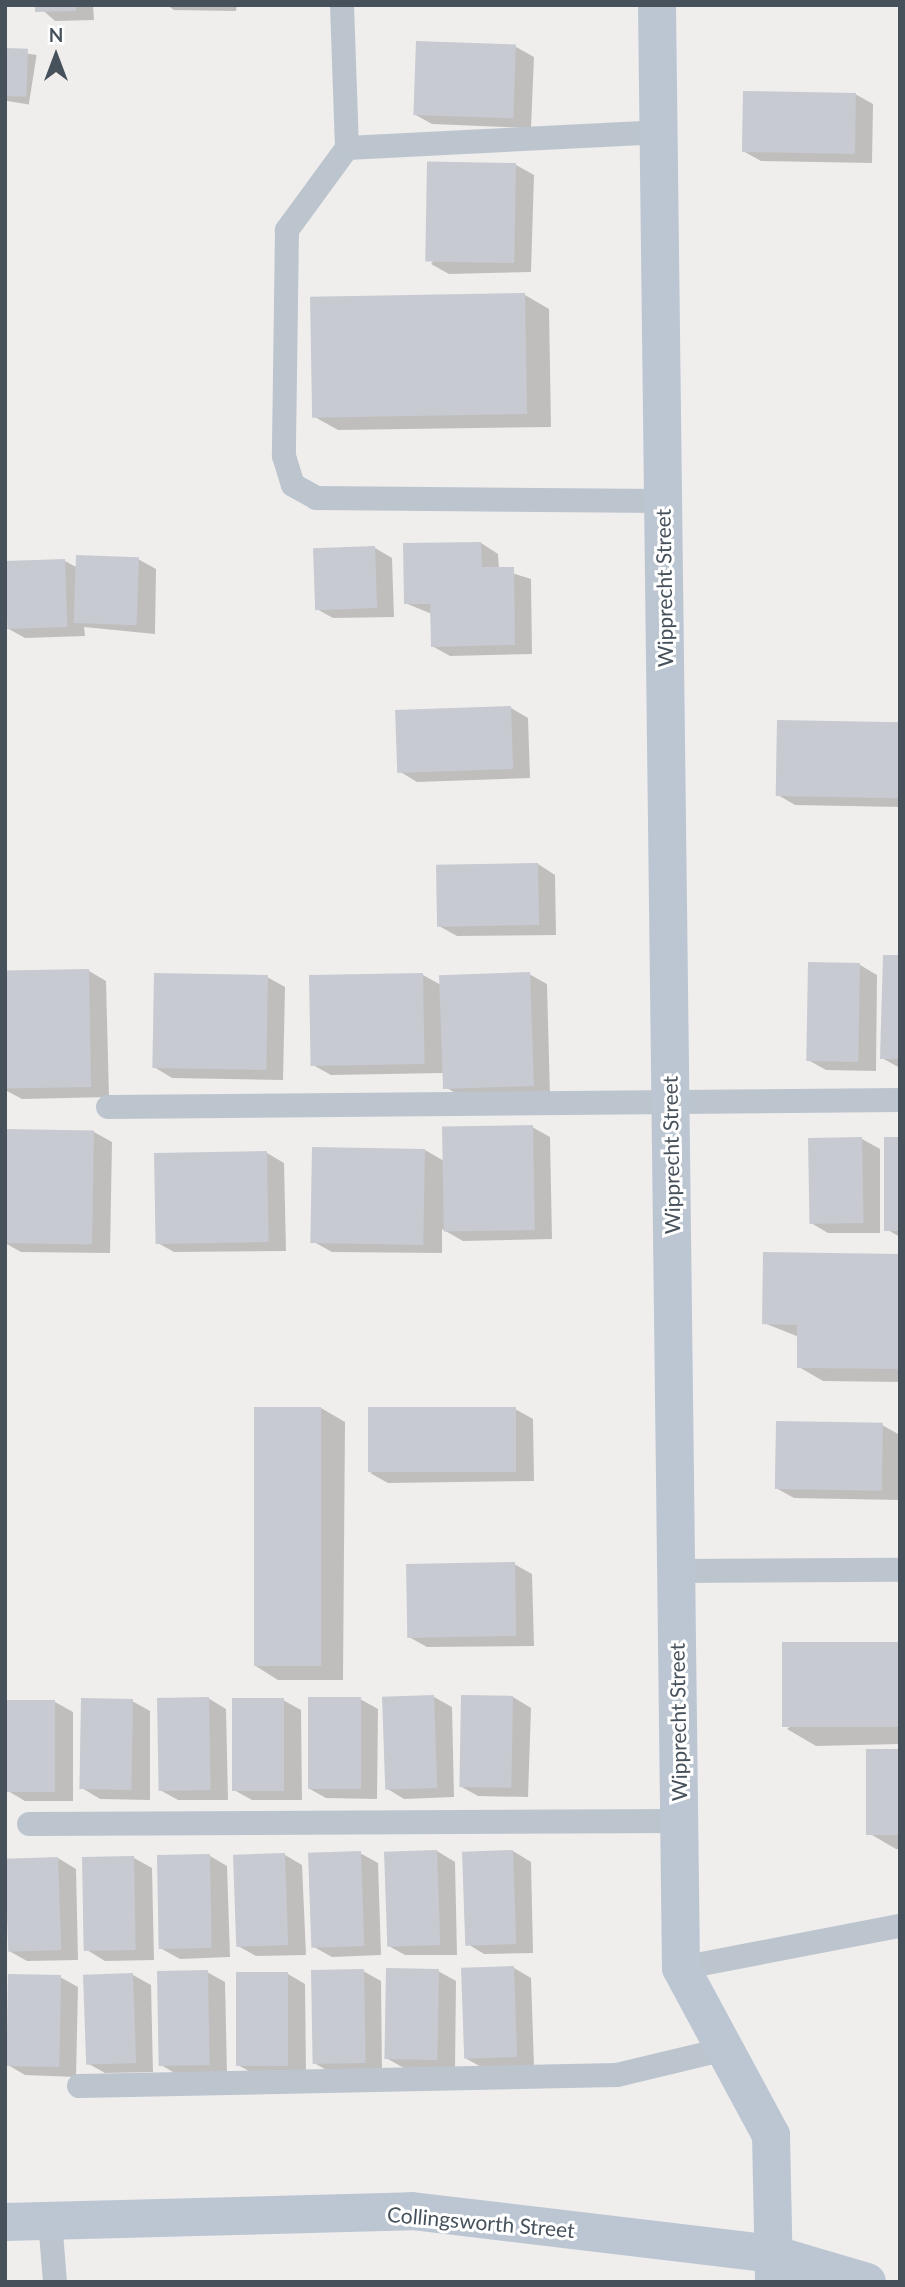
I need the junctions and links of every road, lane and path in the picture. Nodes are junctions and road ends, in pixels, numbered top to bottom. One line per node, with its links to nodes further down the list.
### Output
1 (342, 5): 4 (lane)
2 (656, 5): 3 (street, Wipprecht Street)
3 (658, 132): 4 (lane); 5 (street, Wipprecht Street)
4 (347, 148): 5 (lane)
5 (663, 501): 6 (street, Wipprecht Street)
6 (670, 1100): 7 (lane); 8 (lane); 10 (street, Wipprecht Street)
7 (900, 1100)
8 (108, 1107)
9 (900, 1570): 10 (lane)
10 (675, 1571): 11 (street, Wipprecht Street)
11 (680, 1821): 12 (lane); 14 (street, Wipprecht Street)
12 (29, 1824)
13 (900, 1926): 14 (lane)
14 (681, 1968): 15 (street, Wipprecht Street)
15 (725, 2049): 16 (lane); 19 (street, Wipprecht Street)
16 (79, 2085)
17 (50, 2220): 18 (street, Collingsworth Street); 19 (street, Collingsworth Street); 20 (lane)
18 (5, 2222)
19 (773, 2268): 21 (street, Collingsworth Street)
20 (55, 2282)
21 (867, 2282)

